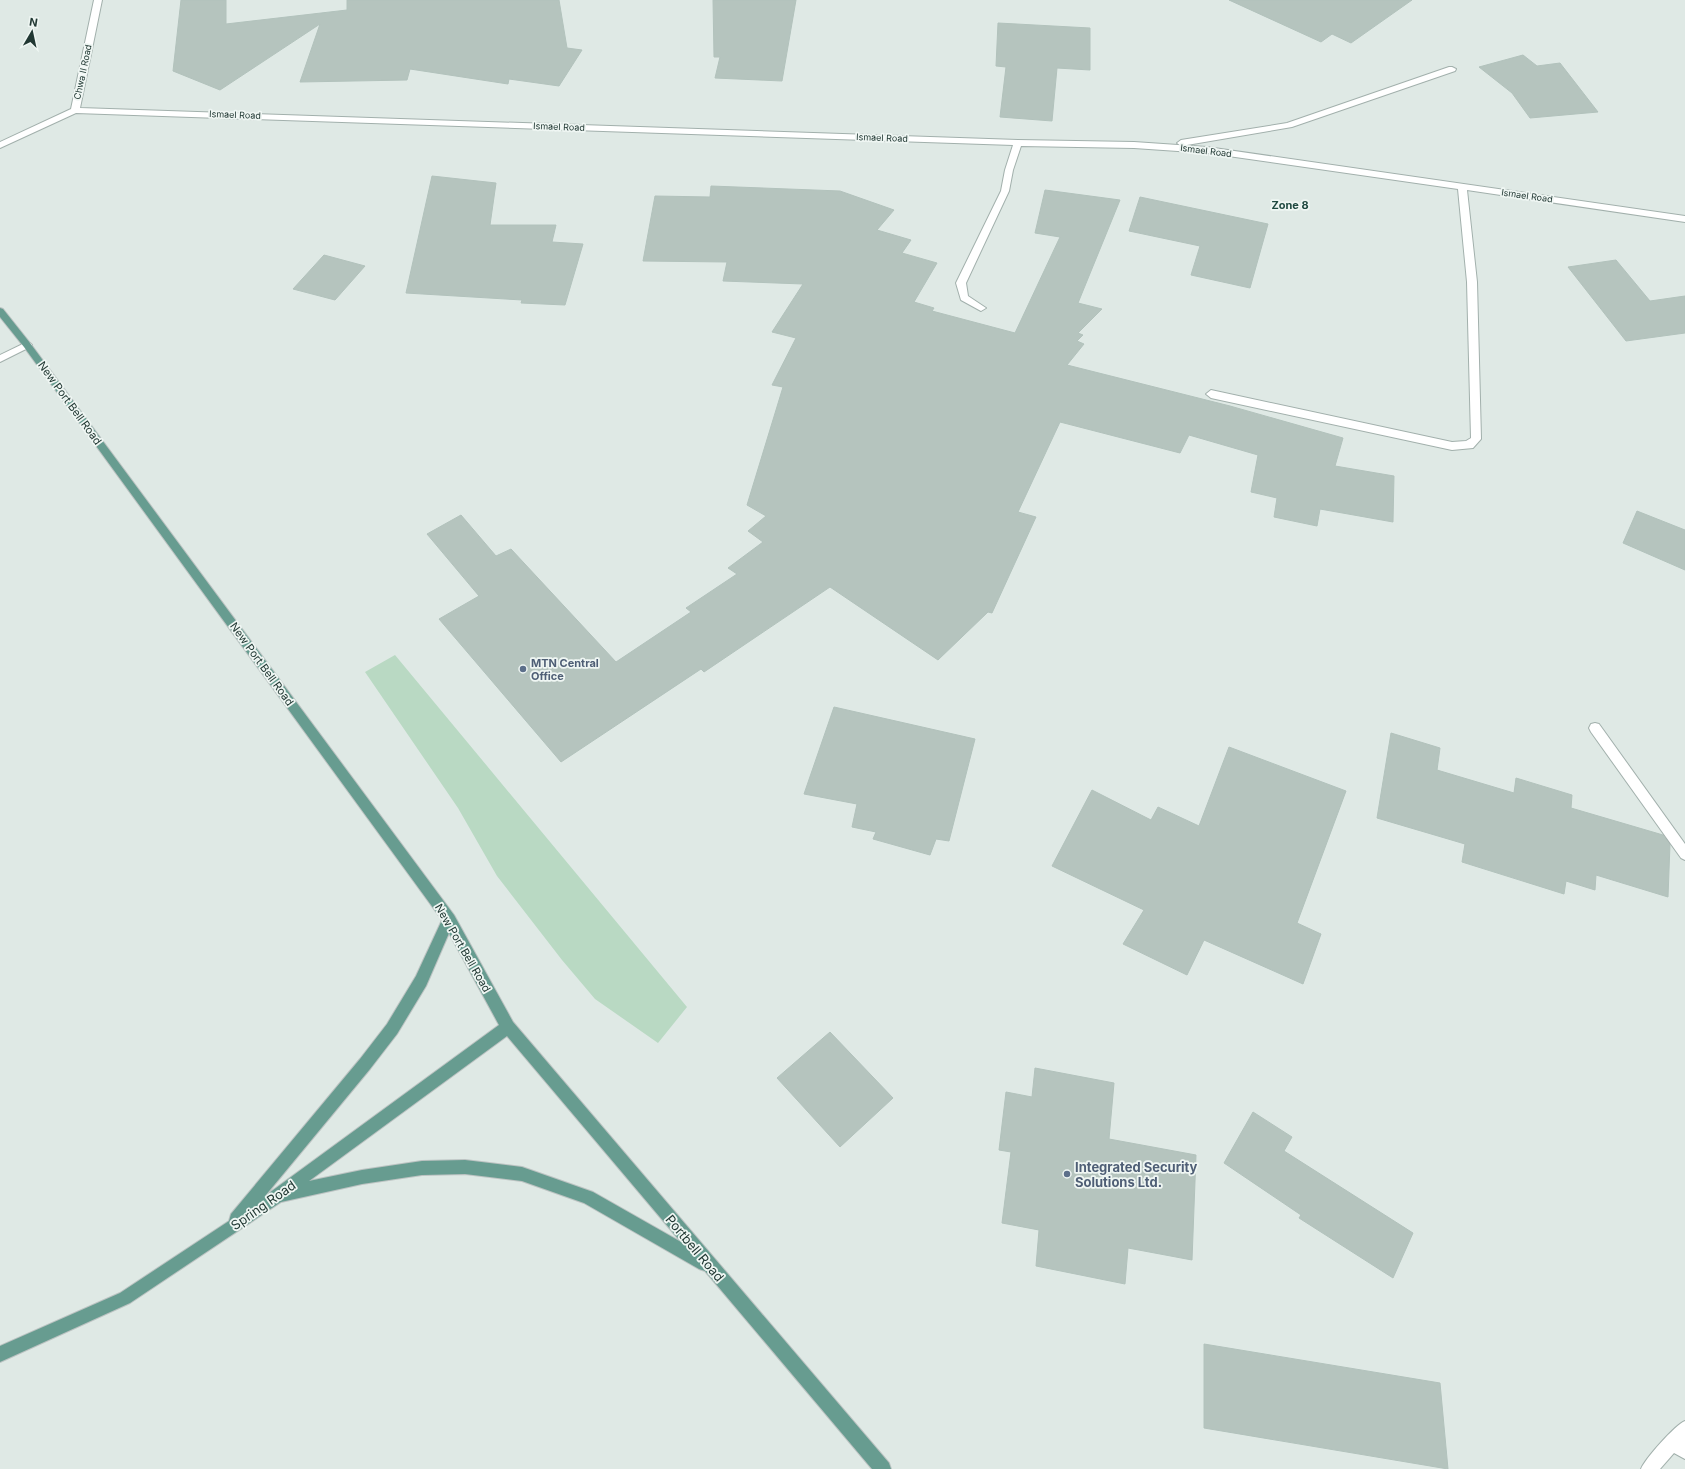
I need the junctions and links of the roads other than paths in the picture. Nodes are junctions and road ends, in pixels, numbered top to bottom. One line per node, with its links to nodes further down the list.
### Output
1 (98, 0): 3 (street, Chwa II Road)
2 (1452, 69): 6 (street)
3 (75, 110): 4 (street, Ismael Road); 5 (street, Chwa II Road)
4 (1018, 143): 6 (street, Ismael Road); 9 (street)
5 (0, 145)
6 (1164, 146): 7 (street, Ismael Road)
7 (1462, 187): 8 (street, Ismael Road); 13 (street)
8 (1685, 219)
9 (981, 308)
10 (0, 311): 11 (main road, New Port Bell Road)
11 (27, 344): 12 (street); 16 (main road, New Port Bell Road)
12 (0, 359)
13 (1211, 394)
14 (1594, 728): 15 (street)
15 (1685, 854)
16 (449, 920): 17 (main road, New Port Bell Road); 19 (main road)
17 (508, 1027): 18 (main road, Spring Road); 20 (main road, Portbell Road)
18 (276, 1197): 19 (main road, Spring Road); 20 (main road)
19 (227, 1231): 21 (main road, Spring Road)
20 (712, 1268): 24 (main road, Portbell Road)
21 (0, 1354)
22 (1685, 1429): 23 (street)
23 (1678, 1447): 25 (street)
24 (883, 1469)
25 (1648, 1469)

